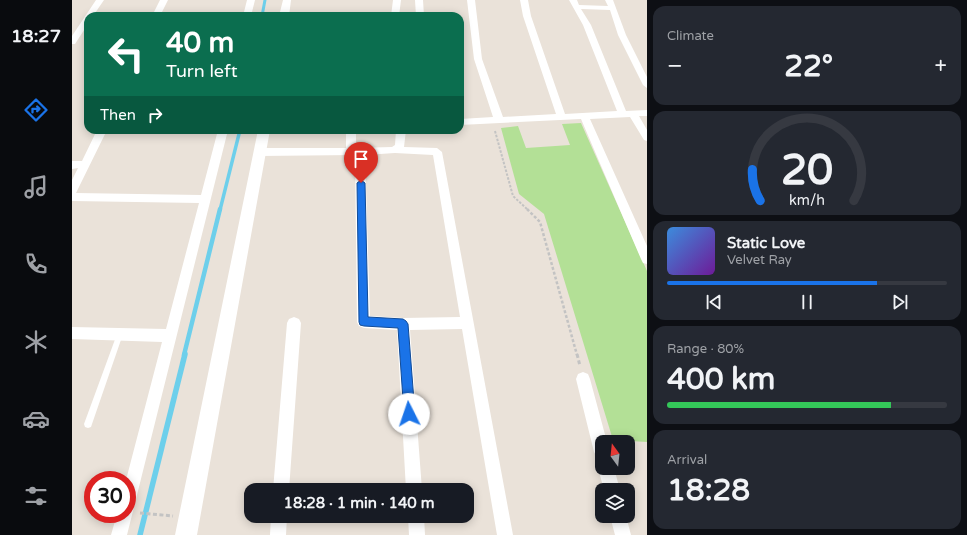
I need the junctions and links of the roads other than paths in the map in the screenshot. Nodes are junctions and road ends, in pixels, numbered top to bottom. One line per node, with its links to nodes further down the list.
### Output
1 (100, 0): 12 (street)
2 (164, 0): 13 (street)
3 (251, 0): 14 (street)
4 (287, 0): 15 (street)
5 (397, 0): 16 (street)
6 (419, 0): 17 (street)
7 (471, 0): 26 (street)
8 (524, 0): 25 (street)
9 (609, 0): 11 (street)
10 (574, 4): 11 (street); 22 (street)
11 (613, 8): 20 (street)
12 (92, 12)
13 (158, 12)
14 (248, 12)
15 (285, 12)
16 (396, 12)
17 (420, 12)
18 (84, 24): 19 (street)
19 (72, 42)
20 (647, 85)
21 (647, 113): 23 (street)
22 (623, 114): 23 (street); 24 (street)
23 (633, 114): 33 (street)
24 (585, 117): 25 (street); 42 (street)
25 (562, 118): 26 (street)
26 (496, 120): 27 (street)
27 (464, 122)
28 (100, 134): 37 (street)
29 (222, 134): 41 (street)
30 (263, 134): 35 (street)
31 (352, 134): 36 (street)
32 (401, 134): 34 (street)
33 (647, 138)
34 (395, 150): 36 (street); 43 (street)
35 (259, 152): 36 (street); 60 (street)
36 (356, 152): 45 (street)
37 (86, 164): 38 (street); 39 (street)
38 (72, 165)
39 (72, 191)
40 (72, 197): 41 (street)
41 (206, 198): 48 (street)
42 (647, 259)
43 (467, 323): 45 (street); 63 (street)
44 (294, 324): 53 (street)
45 (403, 324): 54 (street)
46 (72, 333): 47 (street)
47 (120, 334): 48 (street); 50 (lane)
48 (171, 336): 52 (street)
49 (583, 379): 51 (street)
50 (88, 424)
51 (598, 435)
52 (136, 472)
53 (282, 483)
54 (414, 483)
55 (127, 523): 59 (street)
56 (279, 523): 61 (street)
57 (416, 523): 62 (street)
58 (620, 523): 64 (street)
59 (119, 535)
60 (186, 535)
61 (278, 535)
62 (417, 535)
63 (505, 535)
64 (623, 535)

